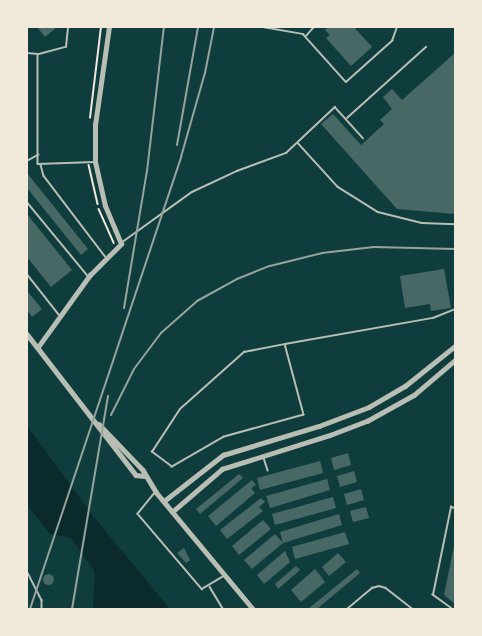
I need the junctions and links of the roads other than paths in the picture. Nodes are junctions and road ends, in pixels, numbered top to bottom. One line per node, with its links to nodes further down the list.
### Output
1 (68, 27): 9 (lane)
2 (109, 27): 15 (street)
3 (263, 27): 6 (lane)
4 (314, 27): 6 (lane)
5 (397, 27): 6 (lane)
6 (305, 37)
7 (426, 47): 10 (lane)
8 (27, 53): 9 (lane)
9 (38, 54): 13 (lane)
10 (346, 119): 11 (lane); 12 (lane)
11 (363, 138)
12 (297, 142): 18 (lane); 19 (lane)
13 (39, 155): 14 (lane); 16 (lane)
14 (27, 161)
15 (95, 162): 16 (lane); 19 (street)
16 (41, 164): 20 (lane)
17 (27, 202): 22 (lane)
18 (455, 224)
19 (121, 244): 20 (street)
20 (106, 258): 22 (street)
21 (27, 274): 24 (lane)
22 (89, 277): 24 (street)
23 (455, 309): 26 (lane)
24 (60, 316): 28 (street)
25 (27, 334): 28 (street)
26 (285, 344): 26 (lane)
27 (455, 346): 30 (street)
28 (38, 347): 33 (street)
29 (455, 360): 31 (street)
30 (260, 442): 31 (street); 34 (street)
31 (263, 454): 32 (lane); 36 (street)
32 (268, 470)
33 (156, 492): 34 (street); 39 (lane)
34 (164, 501): 36 (street)
35 (455, 508): 46 (lane)
36 (172, 512): 38 (street)
37 (27, 571): 41 (lane)
38 (225, 576): 39 (lane); 43 (street)
39 (210, 586): 40 (lane)
40 (223, 608): 42 (lane)
41 (42, 609)
42 (219, 609)
43 (253, 609)
44 (347, 609): 45 (lane)
45 (413, 609)
46 (452, 609)

